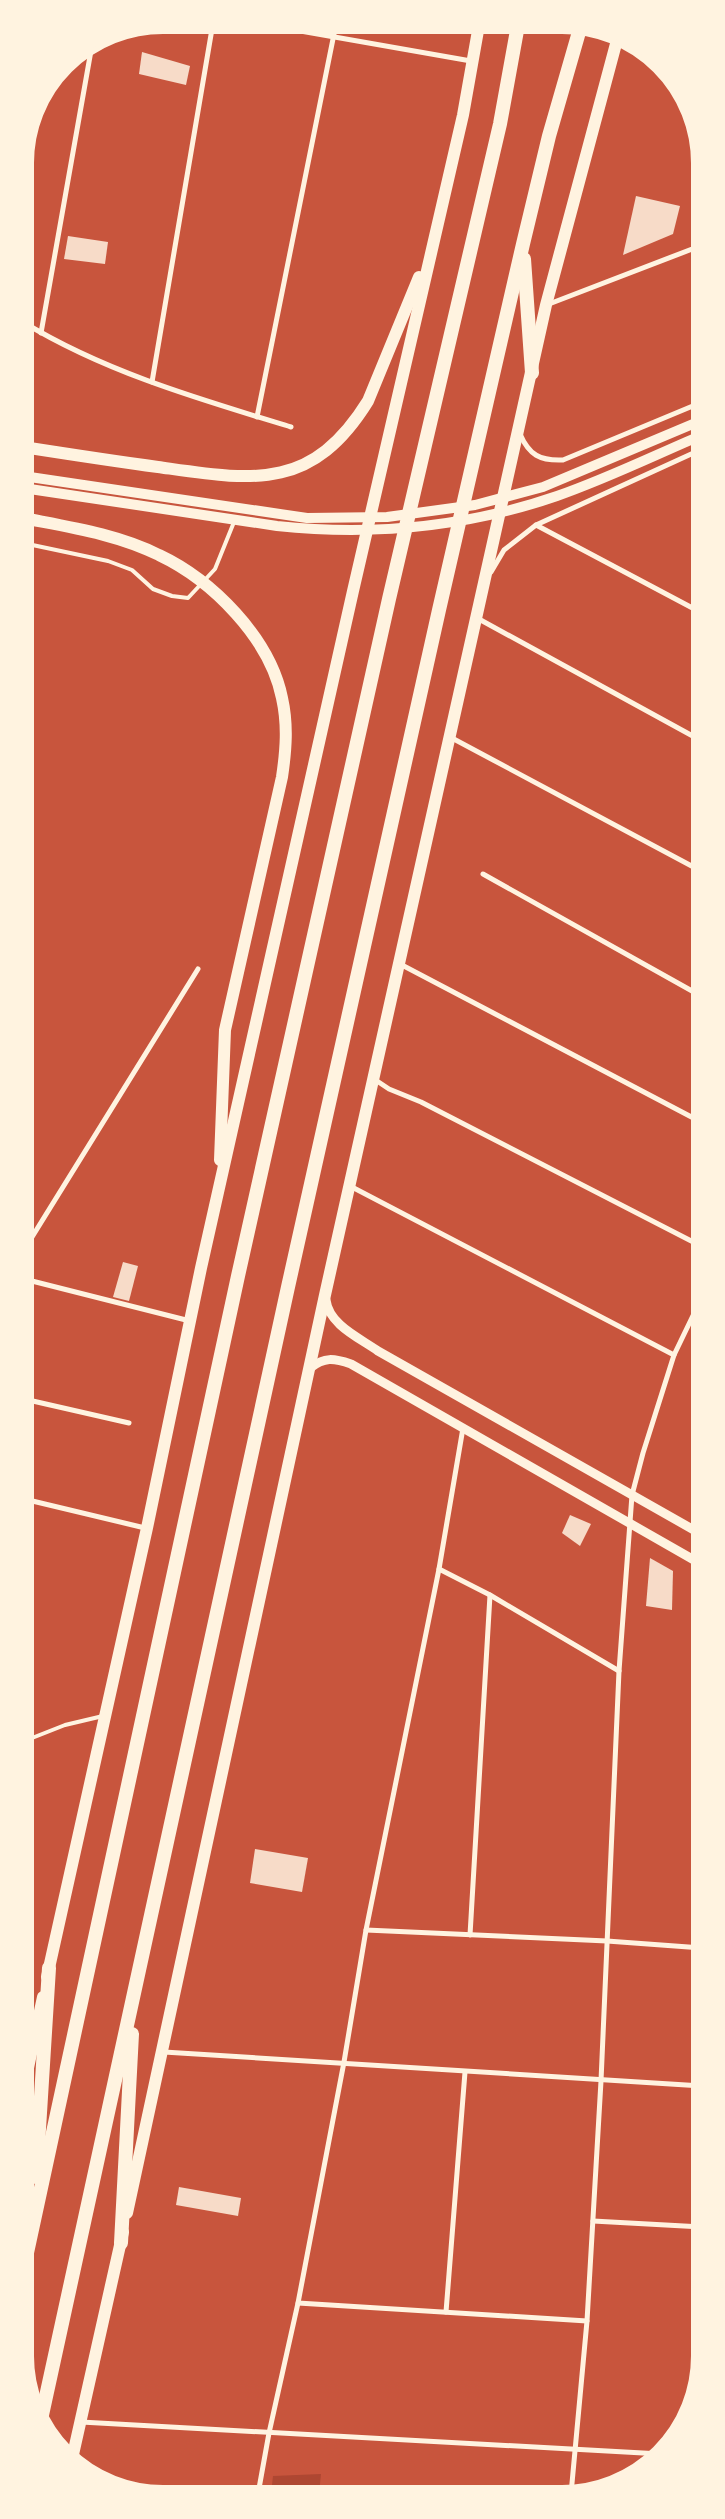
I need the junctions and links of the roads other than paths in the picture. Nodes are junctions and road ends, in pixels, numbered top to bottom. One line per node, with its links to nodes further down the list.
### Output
1 (478, 31): 10 (main road)
2 (517, 31): 82 (highway)
3 (211, 32): 18 (street)
4 (303, 32): 7 (street)
5 (334, 32): 7 (street)
6 (579, 33): 12 (highway)
7 (333, 37): 10 (street); 20 (street)
8 (615, 43): 14 (main road)
9 (90, 54): 16 (street)
10 (473, 61): 11 (main road)
11 (434, 242): 25 (main road); 46 (main road)
12 (523, 244): 17 (highway); 74 (highway)
13 (694, 248): 14 (street)
14 (546, 305): 17 (main road)
15 (32, 327): 16 (street)
16 (41, 333): 18 (street)
17 (532, 373): 23 (main road)
18 (152, 382): 20 (street)
19 (694, 405): 23 (street)
20 (257, 417): 22 (street)
21 (694, 424): 27 (main road)
22 (291, 427)
23 (519, 432): 33 (main road)
24 (694, 439): 30 (main road)
25 (32, 448)
26 (694, 453): 31 (street)
27 (32, 477)
28 (32, 489): 30 (main road)
29 (32, 520): 46 (main road)
30 (235, 520): 32 (lane)
31 (536, 524): 33 (street); 34 (street)
32 (32, 545)
33 (485, 581): 35 (main road)
34 (694, 609)
35 (477, 618): 36 (main road); 37 (street)
36 (450, 737): 38 (street); 40 (main road)
37 (694, 737)
38 (694, 867)
39 (483, 874): 42 (street)
40 (400, 964): 43 (main road); 44 (street)
41 (198, 969): 47 (street)
42 (694, 992)
43 (374, 1079): 45 (main road); 48 (street)
44 (694, 1118)
45 (350, 1186): 50 (main road); 53 (street)
46 (218, 1194): 52 (main road)
47 (32, 1238)
48 (694, 1242)
49 (31, 1280): 52 (street)
50 (325, 1295): 54 (main road); 58 (street)
51 (693, 1315): 53 (street)
52 (190, 1322): 61 (main road)
53 (674, 1355): 58 (street)
54 (310, 1368): 57 (street); 75 (main road)
55 (31, 1401): 56 (street)
56 (129, 1423)
57 (463, 1428): 60 (street); 64 (street)
58 (632, 1495): 60 (street); 62 (street)
59 (31, 1501): 61 (street)
60 (629, 1524): 63 (street); 66 (street)
61 (147, 1528): 67 (main road)
62 (693, 1530)
63 (693, 1560)
64 (439, 1569): 65 (street); 69 (street)
65 (490, 1595): 66 (street); 70 (street)
66 (619, 1671): 71 (street)
67 (105, 1716): 68 (lane); 73 (main road)
68 (31, 1741)
69 (366, 1930): 70 (street); 77 (street)
70 (470, 1935): 71 (street)
71 (607, 1941): 72 (street); 79 (street)
72 (693, 1947)
73 (49, 1968): 76 (main road); 82 (highway)
74 (135, 1987): 85 (highway); 89 (highway)
75 (161, 2052): 77 (street); 85 (main road)
76 (31, 2053)
77 (344, 2062): 78 (street); 86 (street)
78 (465, 2072): 79 (street); 87 (street)
79 (601, 2081): 80 (street); 81 (street)
80 (693, 2086)
81 (593, 2221): 83 (street); 88 (street)
82 (34, 2224): 84 (highway)
83 (693, 2227)
84 (31, 2236)
85 (121, 2243): 90 (main road)
86 (298, 2303): 87 (street); 91 (street)
87 (446, 2312): 88 (street)
88 (587, 2321): 92 (street)
89 (43, 2410)
90 (81, 2422): 91 (street); 93 (main road)
91 (269, 2433): 92 (street); 96 (street)
92 (574, 2449): 94 (street); 95 (street)
93 (74, 2452)
94 (650, 2453)
95 (571, 2487)
96 (259, 2488)

